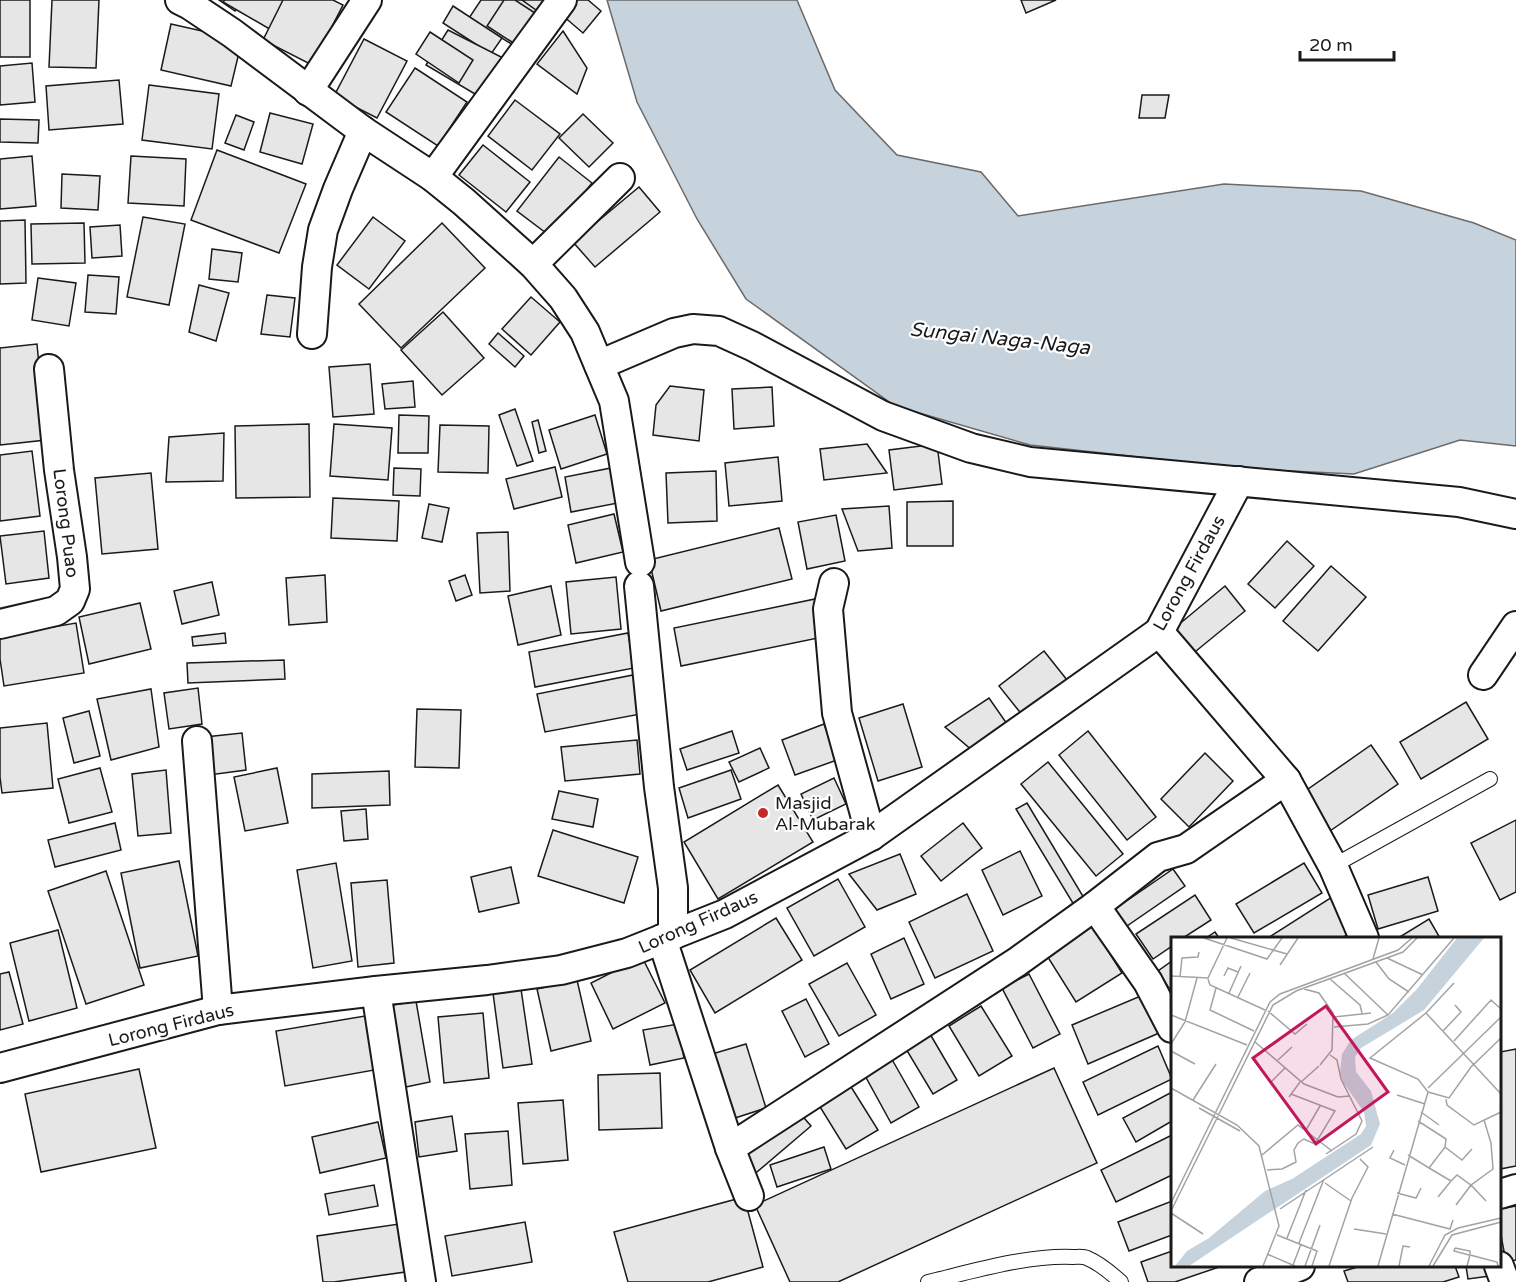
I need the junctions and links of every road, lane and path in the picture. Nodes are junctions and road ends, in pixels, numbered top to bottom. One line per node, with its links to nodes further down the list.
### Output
1 (367, 0): 4 (street)
2 (562, 0): 6 (street)
3 (188, 2): 4 (street)
4 (308, 91): 5 (street)
5 (363, 131): 6 (street); 9 (street)
6 (433, 177): 8 (street)
7 (620, 178): 8 (street)
8 (533, 264): 10 (street)
9 (312, 334)
10 (599, 365): 12 (street); 25 (street)
11 (49, 369): 15 (street, Lorong Puao)
12 (1239, 481): 13 (street); 17 (street, Lorong Firdaus)
13 (1516, 514)
14 (834, 584): 22 (street)
15 (0, 624)
16 (1516, 626): 18 (street)
17 (1159, 632): 21 (street); 22 (street, Lorong Firdaus)
18 (1483, 675)
19 (197, 741): 28 (street)
20 (1490, 779): 23 (lane)
21 (1286, 780): 23 (street); 24 (street)
22 (871, 837): 25 (street, Lorong Firdaus)
23 (1333, 866): 26 (street)
24 (1095, 906): 29 (street); 31 (street)
25 (668, 937): 27 (street, Lorong Firdaus); 31 (street)
26 (1363, 937)
27 (376, 991): 28 (street, Lorong Firdaus); 38 (street)
28 (218, 1010): 30 (street, Lorong Firdaus)
29 (1171, 1024)
30 (0, 1068)
31 (730, 1148): 34 (street)
32 (1516, 1189): 33 (street)
33 (1501, 1194)
34 (749, 1196)
35 (1296, 1267): 37 (street)
36 (1499, 1267): 41 (street)
37 (1266, 1275)
38 (421, 1282)
39 (928, 1282): 40 (lane)
40 (1121, 1282)
41 (1505, 1282)

